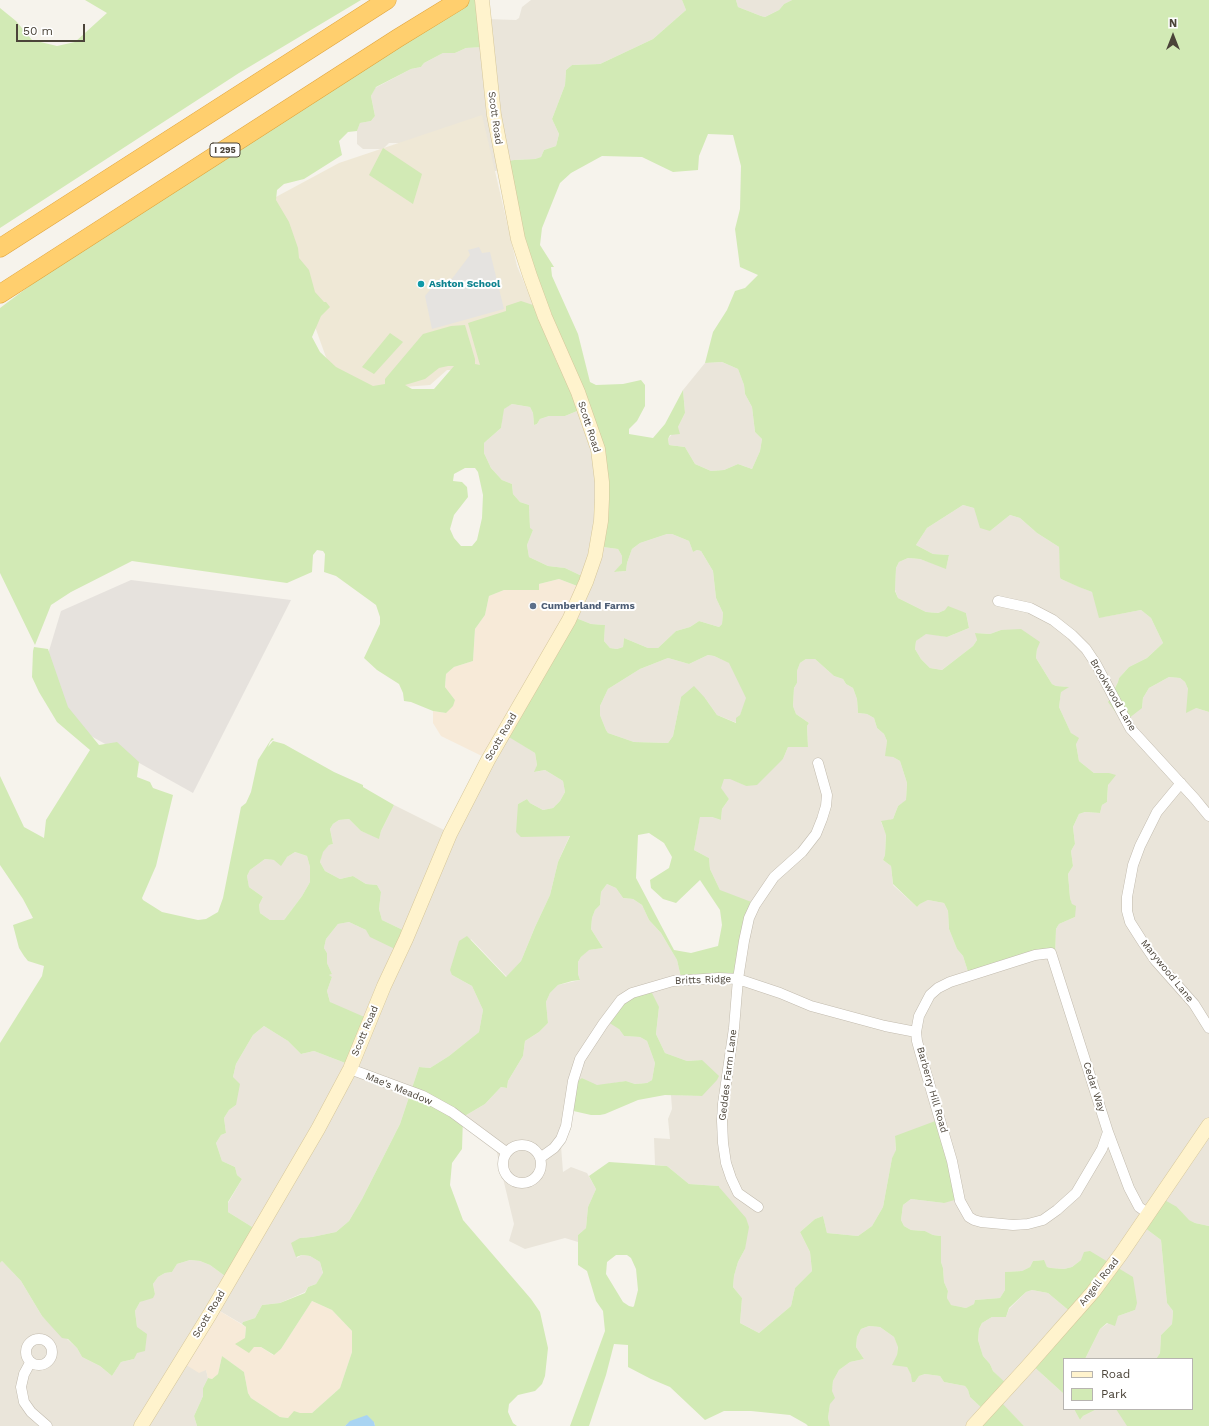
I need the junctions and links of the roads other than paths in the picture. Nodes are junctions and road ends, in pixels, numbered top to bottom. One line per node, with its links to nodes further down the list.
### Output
1 (386, 0): 4 (highway)
2 (482, 0): 14 (street, Scott Road)
3 (456, 3): 5 (highway, I 295)
4 (0, 248)
5 (1, 294)
6 (998, 601): 8 (street, Brookwood Lane)
7 (818, 763): 11 (street, Geddes Farm Lane)
8 (1181, 783): 9 (street, Brookwood Lane); 12 (street, Marywood Lane)
9 (1209, 816)
10 (1051, 953): 13 (street, Barberry Hill Road); 16 (street, Cedar Way)
11 (738, 979): 13 (street, Britts Ridge); 18 (street, Britts Ridge); 19 (street, Geddes Farm Lane)
12 (1209, 1028)
13 (916, 1032): 16 (street, Barberry Hill Road)
14 (350, 1069): 17 (street, Mae's Meadow); 23 (street, Scott Road)
15 (1209, 1125): 20 (street, Angell Road)
16 (1108, 1132): 20 (street, Cedar Way)
17 (506, 1152): 18 (street); 18 (street)
18 (540, 1158)
19 (758, 1207)
20 (1148, 1214): 24 (street, Angell Road)
21 (30, 1362): 22 (street)
22 (47, 1426)
23 (141, 1426)
24 (973, 1426)

